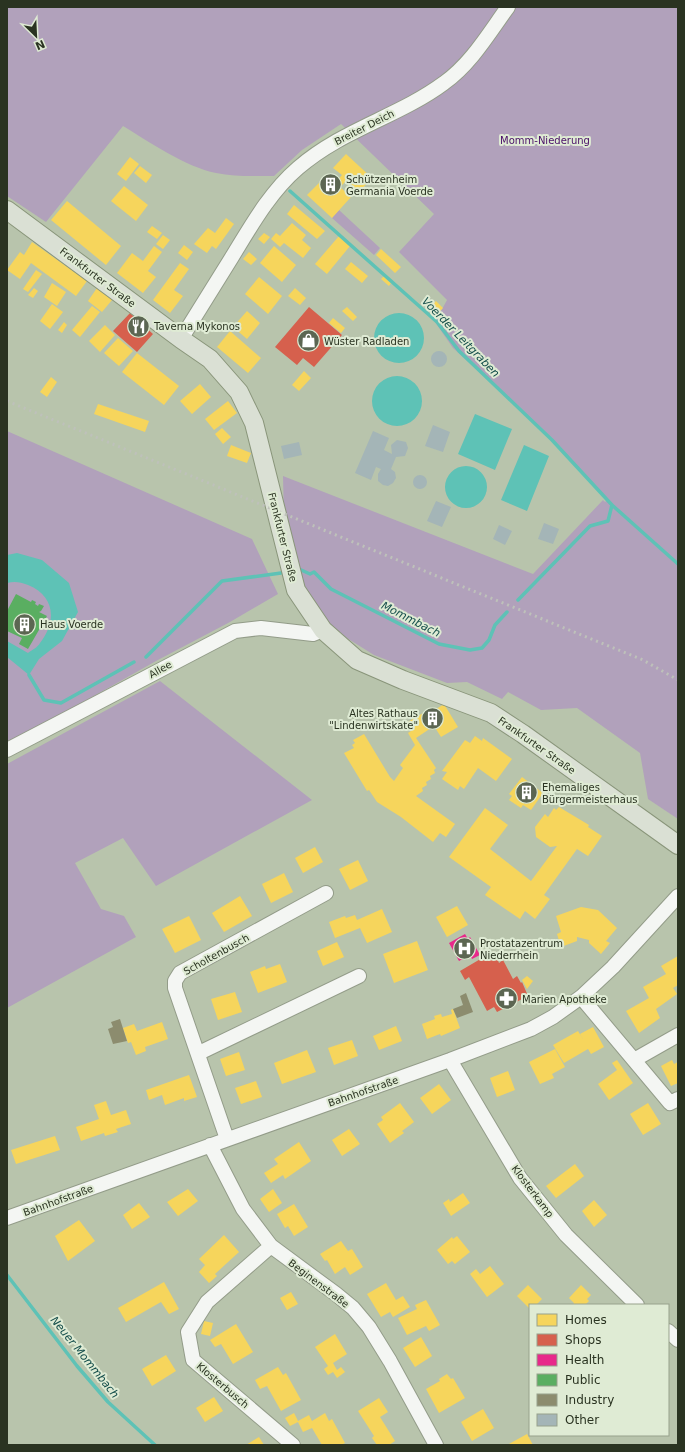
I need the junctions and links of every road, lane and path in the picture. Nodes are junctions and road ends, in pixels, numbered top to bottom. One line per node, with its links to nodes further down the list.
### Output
1 (508, 7): 3 (street, Breiter Deich)
2 (7, 210): 3 (main road, Frankfurter Straße)
3 (181, 339): 4 (main road, Frankfurter Straße)
4 (323, 630): 5 (street, Allee); 6 (main road, Frankfurter Straße)
5 (7, 750)
6 (678, 845)
7 (326, 893): 12 (street, Scholtenbusch)
8 (678, 896): 10 (street, Bahnhofstraße)
9 (359, 976): 12 (street)
10 (581, 997): 13 (street, Bahnhofstraße); 14 (street)
11 (678, 1035): 14 (street)
12 (198, 1053): 16 (street, Scholtenbusch)
13 (450, 1060): 16 (street, Bahnhofstraße); 20 (street, Klosterkamp)
14 (634, 1060): 15 (street)
15 (678, 1099)
16 (227, 1139): 17 (street, Bahnhofstraße)
17 (210, 1145): 18 (street, Bahnhofstraße); 19 (street, Beginenstraße)
18 (7, 1218)
19 (271, 1246): 23 (street, Klosterbusch); 24 (street, Beginenstraße)
20 (636, 1304)
21 (669, 1332): 22 (street)
22 (678, 1340)
23 (293, 1445)
24 (436, 1445)

